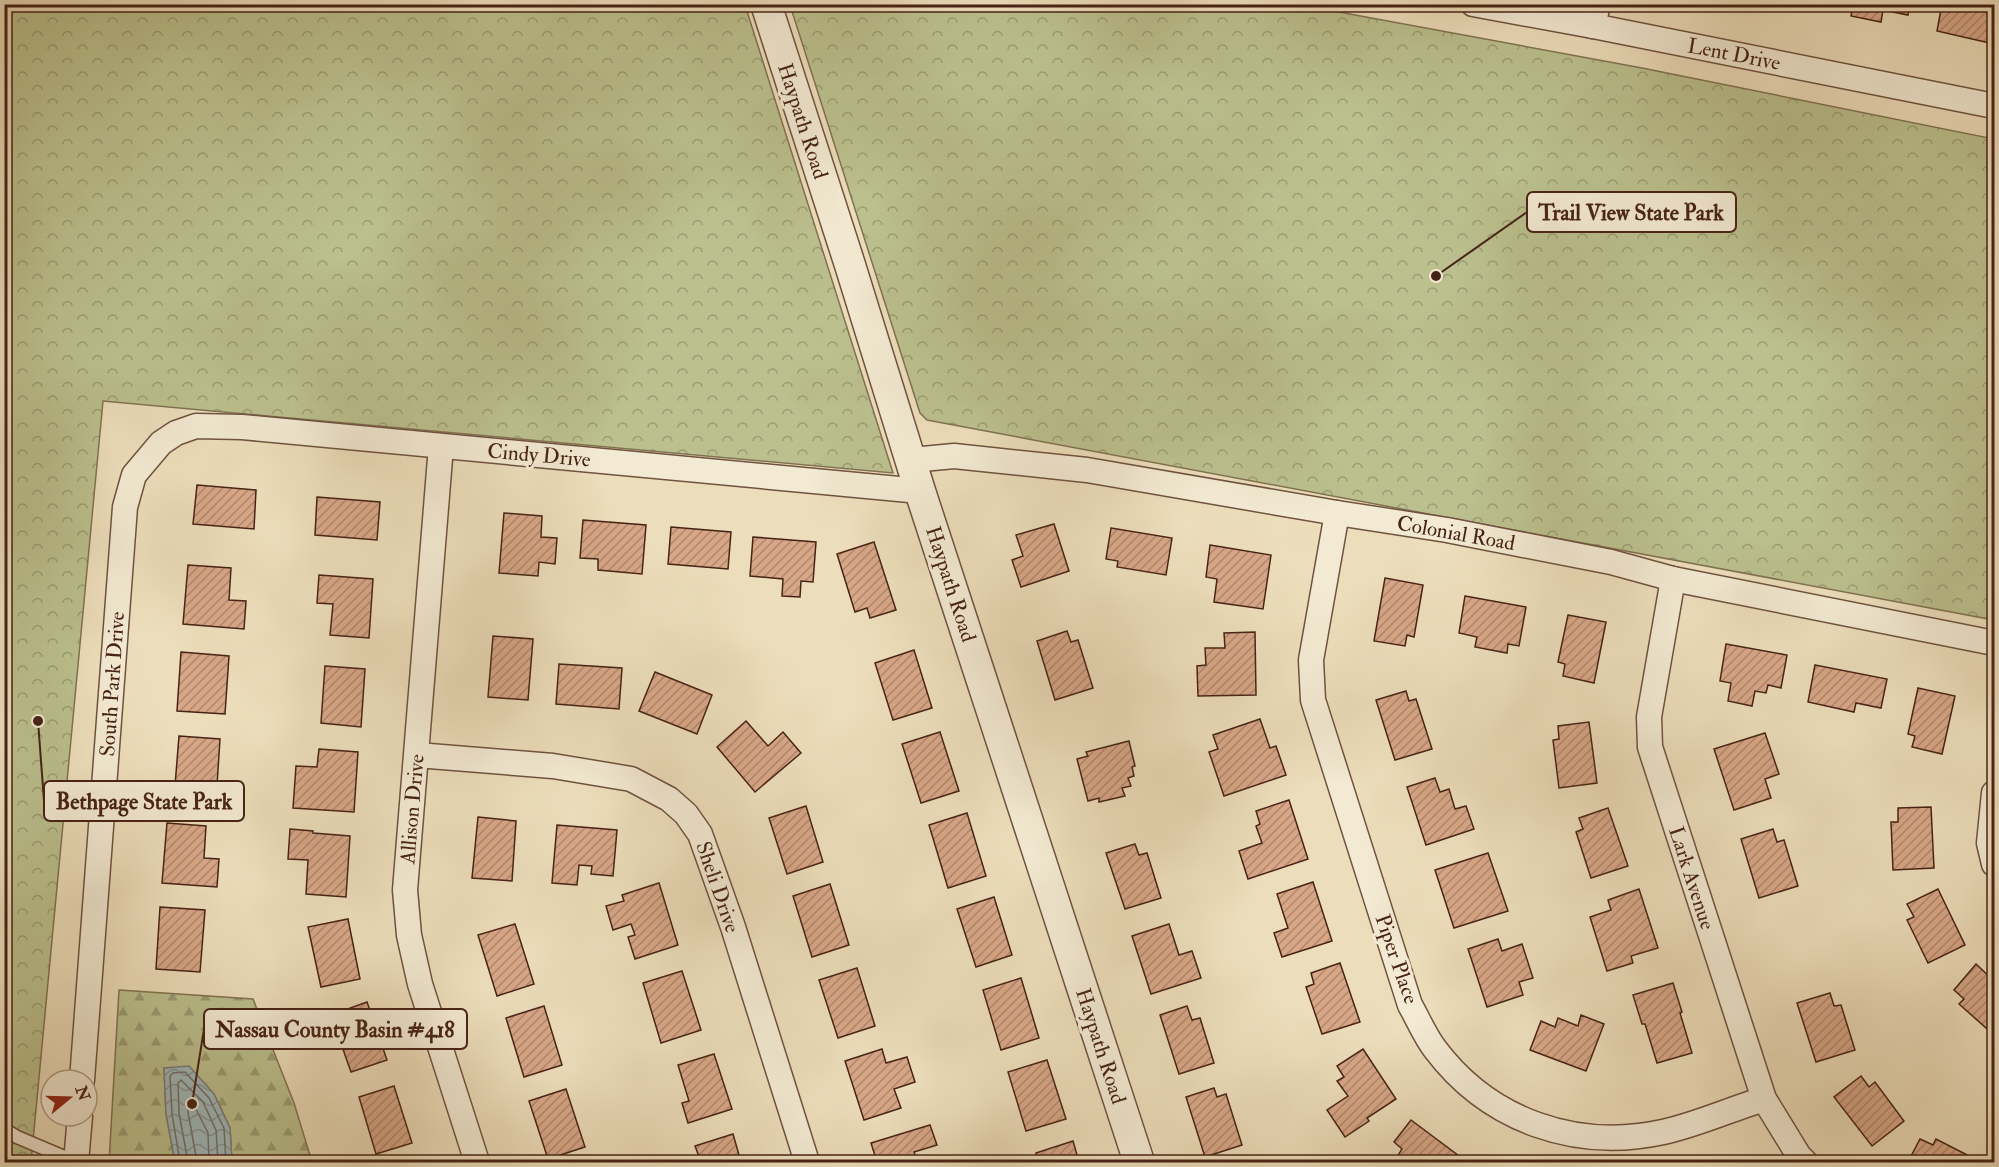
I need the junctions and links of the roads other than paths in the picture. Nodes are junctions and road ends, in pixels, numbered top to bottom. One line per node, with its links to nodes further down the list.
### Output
1 (766, 4): 7 (street, Haypath Road)
2 (1473, 4): 3 (street, Lent Drive)
3 (1596, 15): 4 (street, Lent Drive)
4 (1995, 106)
5 (161, 443): 6 (street, Cindy Drive); 15 (street, South Park Drive)
6 (441, 446): 8 (street, Cindy Drive); 12 (street, Allison Drive)
7 (912, 460): 8 (street, Haypath Road); 9 (street, Colonial Road)
8 (920, 490): 22 (street, Haypath Road)
9 (1337, 513): 10 (street, Colonial Road); 16 (street, Piper Place)
10 (1673, 579): 11 (street, Colonial Road); 16 (street, Lark Avenue)
11 (1995, 643)
12 (417, 755): 20 (street, Allison Drive); 21 (street, Sheli Drive)
13 (1995, 793): 14 (street)
14 (1995, 864)
15 (83, 1068)
16 (1764, 1099): 23 (street, Lark Avenue)
17 (79, 1128): 19 (street)
18 (4, 1129): 19 (lane)
19 (76, 1162)
20 (477, 1162)
21 (807, 1162)
22 (1139, 1162)
23 (1805, 1162)

